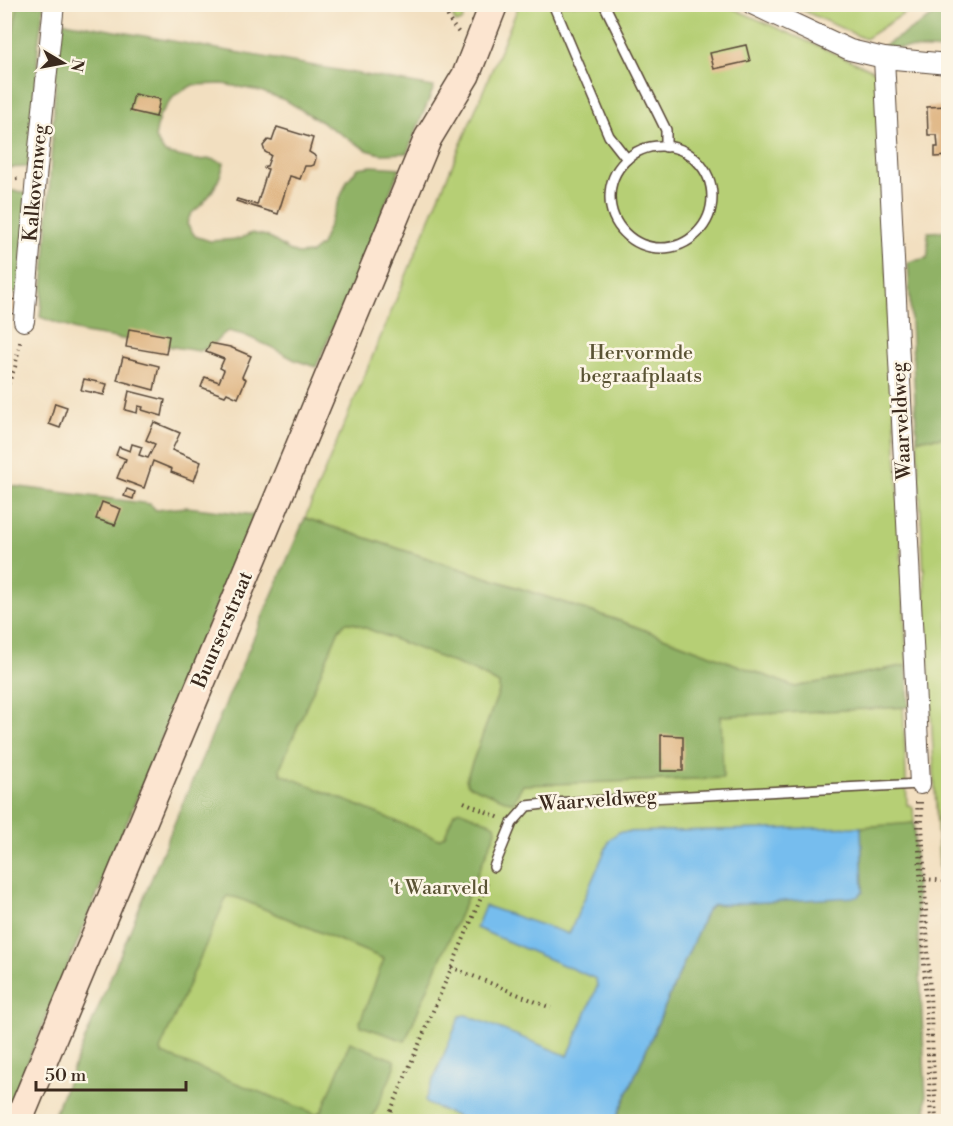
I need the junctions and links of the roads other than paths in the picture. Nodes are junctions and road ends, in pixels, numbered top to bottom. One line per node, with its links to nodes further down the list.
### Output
1 (54, 4): 12 (street, Kalkovenweg)
2 (475, 4): 9 (main road, Buurserstraat)
3 (494, 4): 9 (main road, Buurserstraat)
4 (553, 4): 11 (lane)
5 (604, 4): 10 (lane)
6 (752, 4): 7 (street)
7 (884, 58): 8 (street); 13 (street, Waarveldweg)
8 (948, 64)
9 (428, 138): 15 (main road, Buurserstraat)
10 (666, 147): 11 (lane); 11 (lane)
11 (627, 159)
12 (24, 321)
13 (920, 783): 14 (lane, Waarveldweg)
14 (494, 867)
15 (18, 1122)

